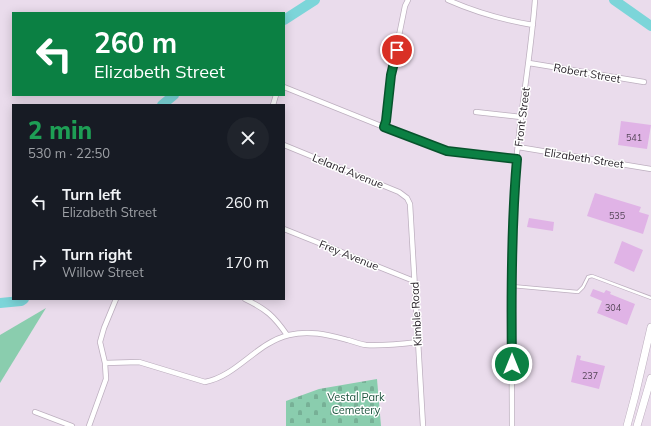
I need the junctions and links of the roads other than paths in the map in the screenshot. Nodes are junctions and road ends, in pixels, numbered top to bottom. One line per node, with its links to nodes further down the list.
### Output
1 (408, 0): 10 (street)
2 (448, 0): 4 (street)
3 (535, 0): 4 (street, Front Street)
4 (533, 25): 5 (street, Front Street)
5 (529, 63): 6 (street, Robert Street); 9 (street, Front Street)
6 (644, 82)
7 (285, 87): 10 (street)
8 (476, 112): 9 (street)
9 (521, 117): 12 (street, Front Street)
10 (384, 127): 13 (street)
11 (285, 145): 15 (street, Leland Avenue)
12 (518, 147): 13 (street, Front Street); 14 (street, Elizabeth Street)
13 (517, 159): 18 (street, Front Street)
14 (651, 169)
15 (409, 202): 17 (street, Kimble Road)
16 (285, 229): 17 (street, Frey Avenue)
17 (414, 281): 24 (street, Kimble Road)
18 (512, 286): 19 (lane); 31 (street, Front Street)
19 (651, 298)
20 (116, 300): 25 (street)
21 (247, 300): 23 (street)
22 (651, 327): 32 (main road)
23 (287, 335): 24 (street); 25 (street)
24 (418, 342): 30 (street, Kimble Road)
25 (105, 363): 29 (street)
26 (651, 378): 33 (main road)
27 (35, 412): 28 (street)
28 (72, 426)
29 (89, 426)
30 (423, 426)
31 (512, 426)
32 (627, 426)
33 (637, 426)

